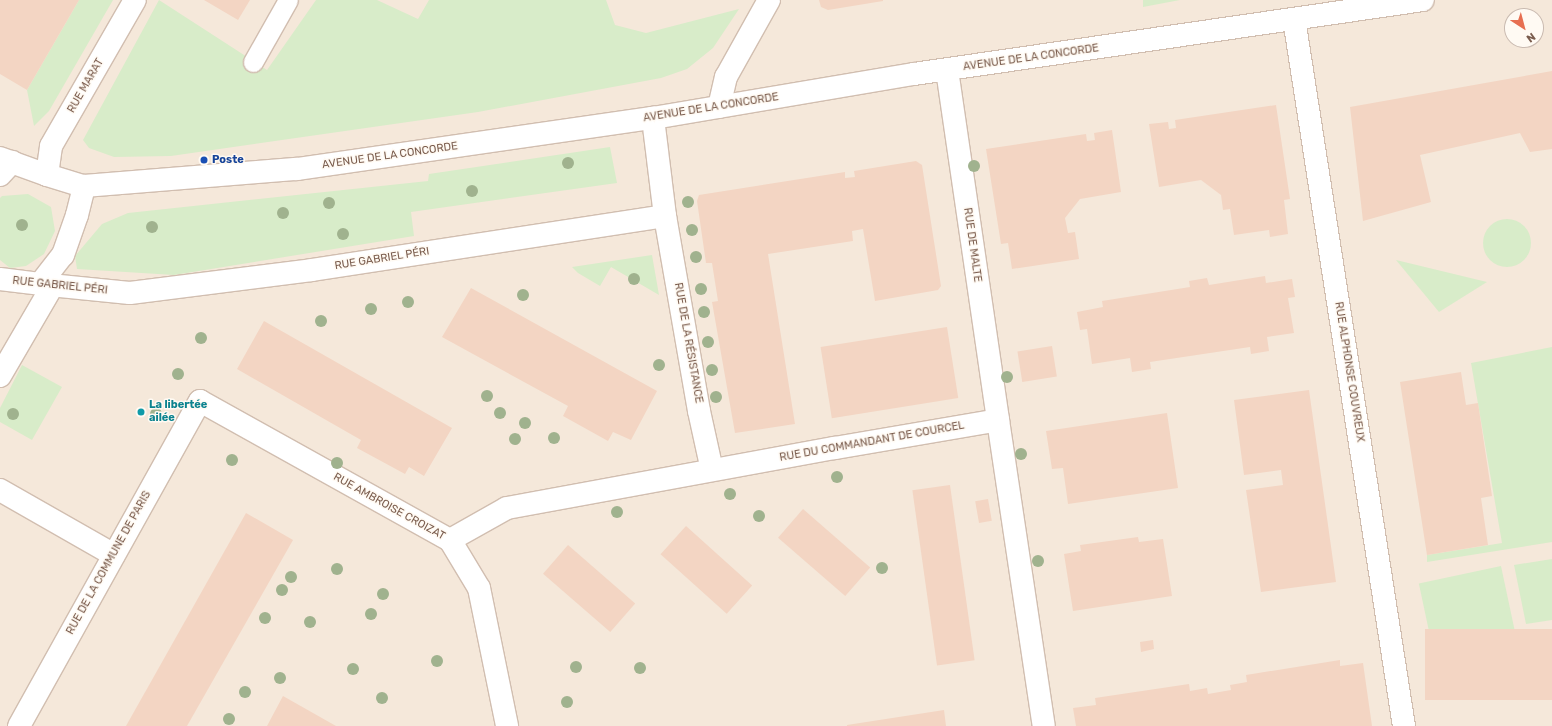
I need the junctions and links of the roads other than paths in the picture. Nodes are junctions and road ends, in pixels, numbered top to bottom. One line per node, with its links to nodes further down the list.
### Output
1 (135, 0): 12 (street, RUE MARAT)
2 (288, 0): 7 (lane)
3 (769, 0): 9 (street)
4 (1423, 0): 5 (street, AVENUE DE LA CONCORDE)
5 (1347, 6): 6 (street, AVENUE DE LA CONCORDE)
6 (1294, 19): 8 (street, AVENUE DE LA CONCORDE); 27 (street, RUE ALPHONSE COUVREUX)
7 (253, 62)
8 (947, 70): 9 (street, AVENUE DE LA CONCORDE); 19 (street, RUE DE MALTE)
9 (719, 107): 10 (street, AVENUE DE LA CONCORDE)
10 (653, 118): 13 (street, AVENUE DE LA CONCORDE); 14 (street)
11 (4, 165): 12 (street, AVENUE DE LA CONCORDE)
12 (47, 175): 13 (street, AVENUE DE LA CONCORDE)
13 (84, 186): 16 (street)
14 (665, 216): 16 (street, RUE GABRIEL PÉRI); 20 (street, RUE DE LA RÉSISTANCE)
15 (0, 279): 16 (street, RUE GABRIEL PÉRI)
16 (47, 284): 17 (street)
17 (0, 376)
18 (200, 401): 22 (street, RUE AMBROISE CROIZAT); 23 (street, RUE DE LA COMMUNE DE PARIS)
19 (998, 420): 20 (street, RUE DU COMMANDANT DE COURCEL); 26 (street)
20 (712, 470): 22 (street, RUE DU COMMANDANT DE COURCEL)
21 (0, 490): 23 (street)
22 (450, 540): 25 (street, RUE AMBROISE CROIZAT)
23 (114, 555): 24 (street, RUE DE LA COMMUNE DE PARIS)
24 (19, 726)
25 (507, 726)
26 (1044, 726)
27 (1404, 726)

